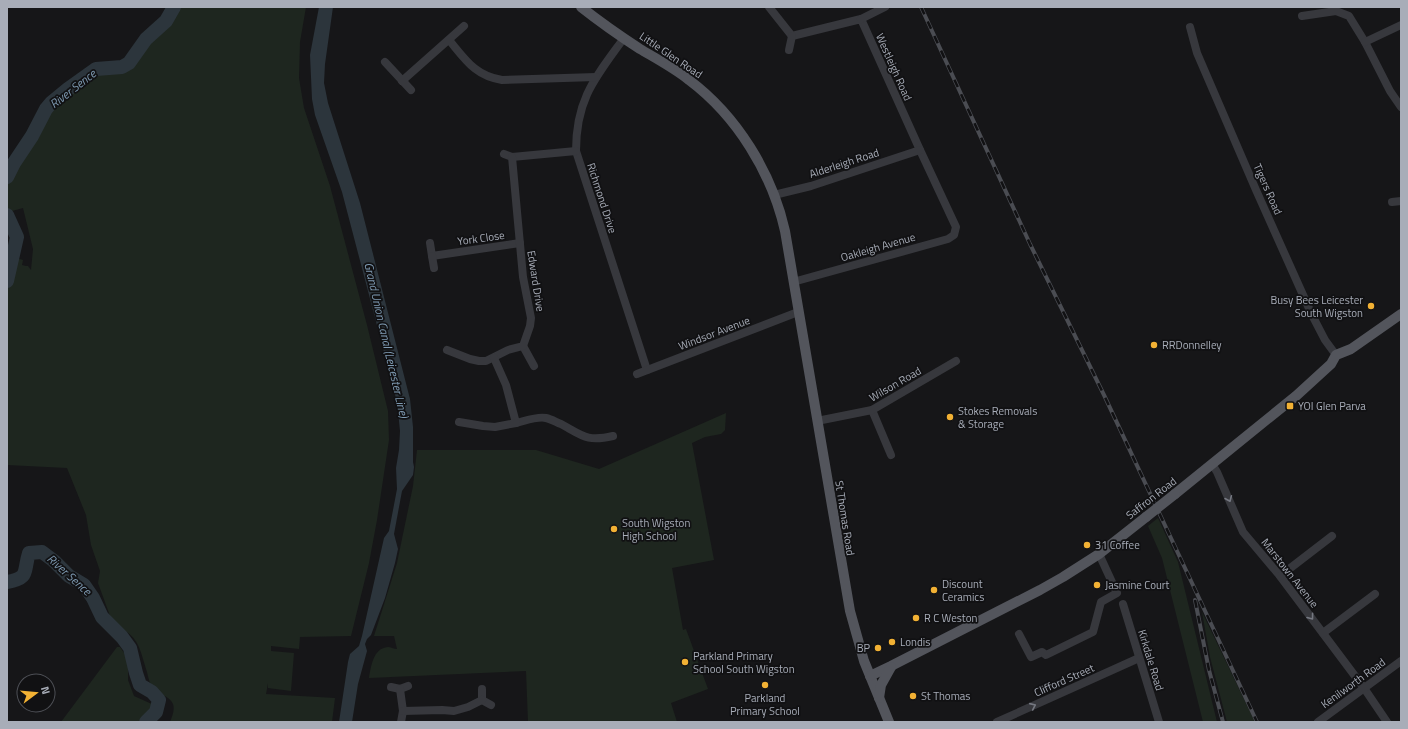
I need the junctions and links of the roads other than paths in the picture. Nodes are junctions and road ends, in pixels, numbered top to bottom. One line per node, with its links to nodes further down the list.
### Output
1 (581, 7): 10 (main road, Little Glen Road)
2 (768, 7): 9 (street)
3 (885, 7): 5 (street)
4 (1302, 16): 12 (street)
5 (861, 19): 9 (street); 19 (street, Westleigh Road)
6 (1401, 25): 12 (street)
7 (464, 26): 11 (street)
8 (1190, 27): 34 (street, Tigers Road)
9 (792, 36): 13 (street)
10 (624, 38): 15 (street, Richmond Drive); 23 (main road, Little Glen Road)
11 (449, 40): 15 (street); 16 (street)
12 (1365, 42): 18 (street)
13 (789, 50)
14 (385, 62): 16 (street)
15 (596, 77): 20 (street, Richmond Drive)
16 (402, 81): 17 (street)
17 (410, 90)
18 (1401, 107)
19 (920, 150): 23 (street, Alderleigh Road); 24 (street, Westleigh Road)
20 (576, 151): 22 (street); 38 (street, Richmond Drive)
21 (504, 154): 22 (street)
22 (512, 157): 26 (street, York Close)
23 (774, 195): 29 (main road, Little Glen Road)
24 (954, 221): 29 (street, Oakleigh Avenue)
25 (430, 243): 27 (street)
26 (520, 243): 27 (street, York Close); 32 (street, Edward Drive)
27 (432, 256): 28 (street)
28 (434, 268)
29 (793, 282): 30 (main road, Little Glen Road)
30 (798, 312): 38 (street, Windsor Avenue); 41 (main road, St Thomas Road)
31 (1401, 314): 34 (main road, Saffron Road)
32 (523, 346): 35 (street); 37 (street)
33 (447, 350): 35 (street)
34 (1336, 355): 46 (main road, Saffron Road)
35 (494, 358): 43 (street)
36 (956, 361): 40 (street, Wilson Road)
37 (534, 366)
38 (647, 370): 39 (street, Windsor Avenue)
39 (637, 374)
40 (872, 410): 41 (street, Wilson Road); 45 (street)
41 (817, 421): 57 (main road, St Thomas Road)
42 (459, 422): 43 (street)
43 (516, 423): 44 (street)
44 (613, 436)
45 (891, 455)
46 (1212, 464): 48 (main road, Saffron Road, bridge); 49 (street, Marstown Avenue, one-way to 49)
47 (1332, 536): 49 (street)
48 (1099, 554): 53 (street); 56 (main road, Saffron Road)
49 (1280, 576): 52 (street, Marstown Avenue, one-way to 52)
50 (1375, 594): 52 (street)
51 (1123, 604): 54 (street, Kirkdale Road)
52 (1323, 633): 59 (street, Marstown Avenue)
53 (1020, 634)
54 (1139, 658): 67 (street, Clifford Street, one-way to 54); 68 (street, Kirkdale Road)
55 (1401, 661): 59 (street, Kenilworth Road)
56 (891, 666): 57 (main road, Saffron Road); 62 (main road)
57 (870, 676): 62 (main road, St Thomas Road)
58 (392, 687): 64 (street)
59 (1364, 688): 69 (street, Kenilworth Road); 70 (street, Marstown Avenue)
60 (482, 689): 61 (street)
61 (482, 700): 63 (street); 64 (street)
62 (879, 700): 66 (main road, St Thomas Road)
63 (491, 705)
64 (403, 711): 65 (street)
65 (401, 722)
66 (889, 722)
67 (997, 722)
68 (1159, 722)
69 (1318, 722)
70 (1387, 722)

